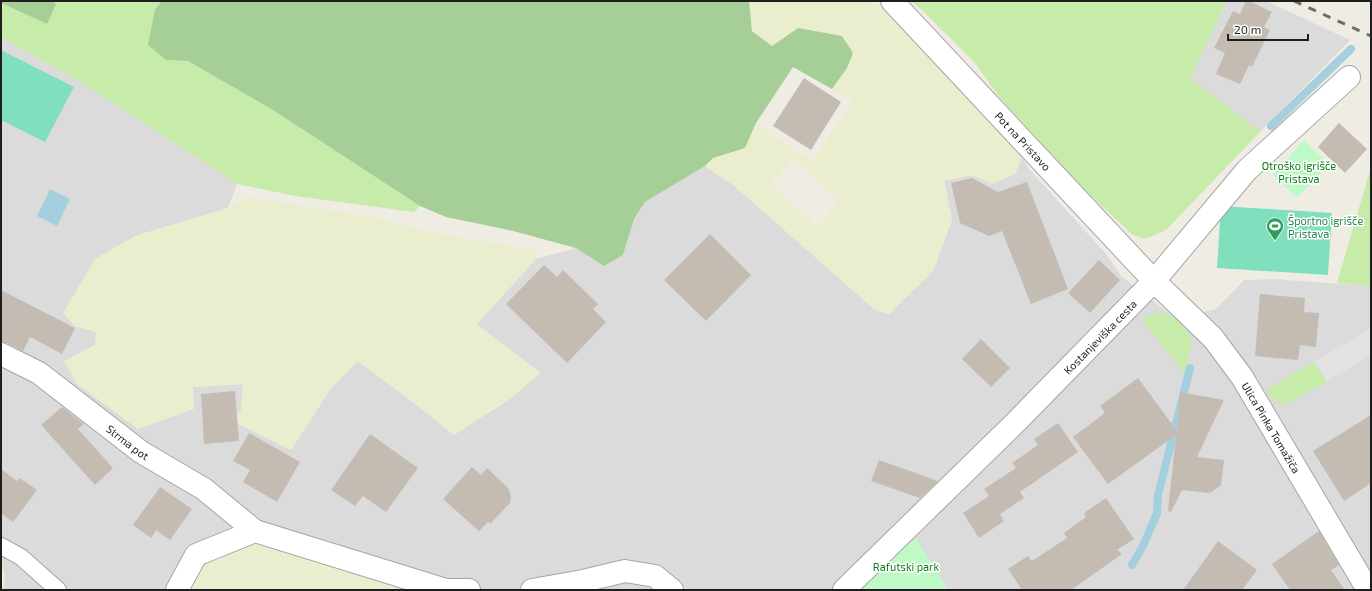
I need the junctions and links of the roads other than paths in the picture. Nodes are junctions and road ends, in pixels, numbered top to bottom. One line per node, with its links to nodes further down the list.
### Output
1 (892, 1): 3 (street, Pot na Pristavo)
2 (1349, 77): 3 (street, Kostanjeviška cesta)
3 (1154, 281): 12 (street, Kostanjeviška cesta); 13 (street, Ulica Pinka Tomažiča)
4 (1, 354): 5 (street, Strma pot)
5 (255, 531): 8 (street); 9 (street, Strma pot)
6 (1, 546): 7 (lane)
7 (58, 590)
8 (177, 590)
9 (469, 590)
10 (532, 590): 11 (street)
11 (672, 590)
12 (844, 590)
13 (1368, 590)

